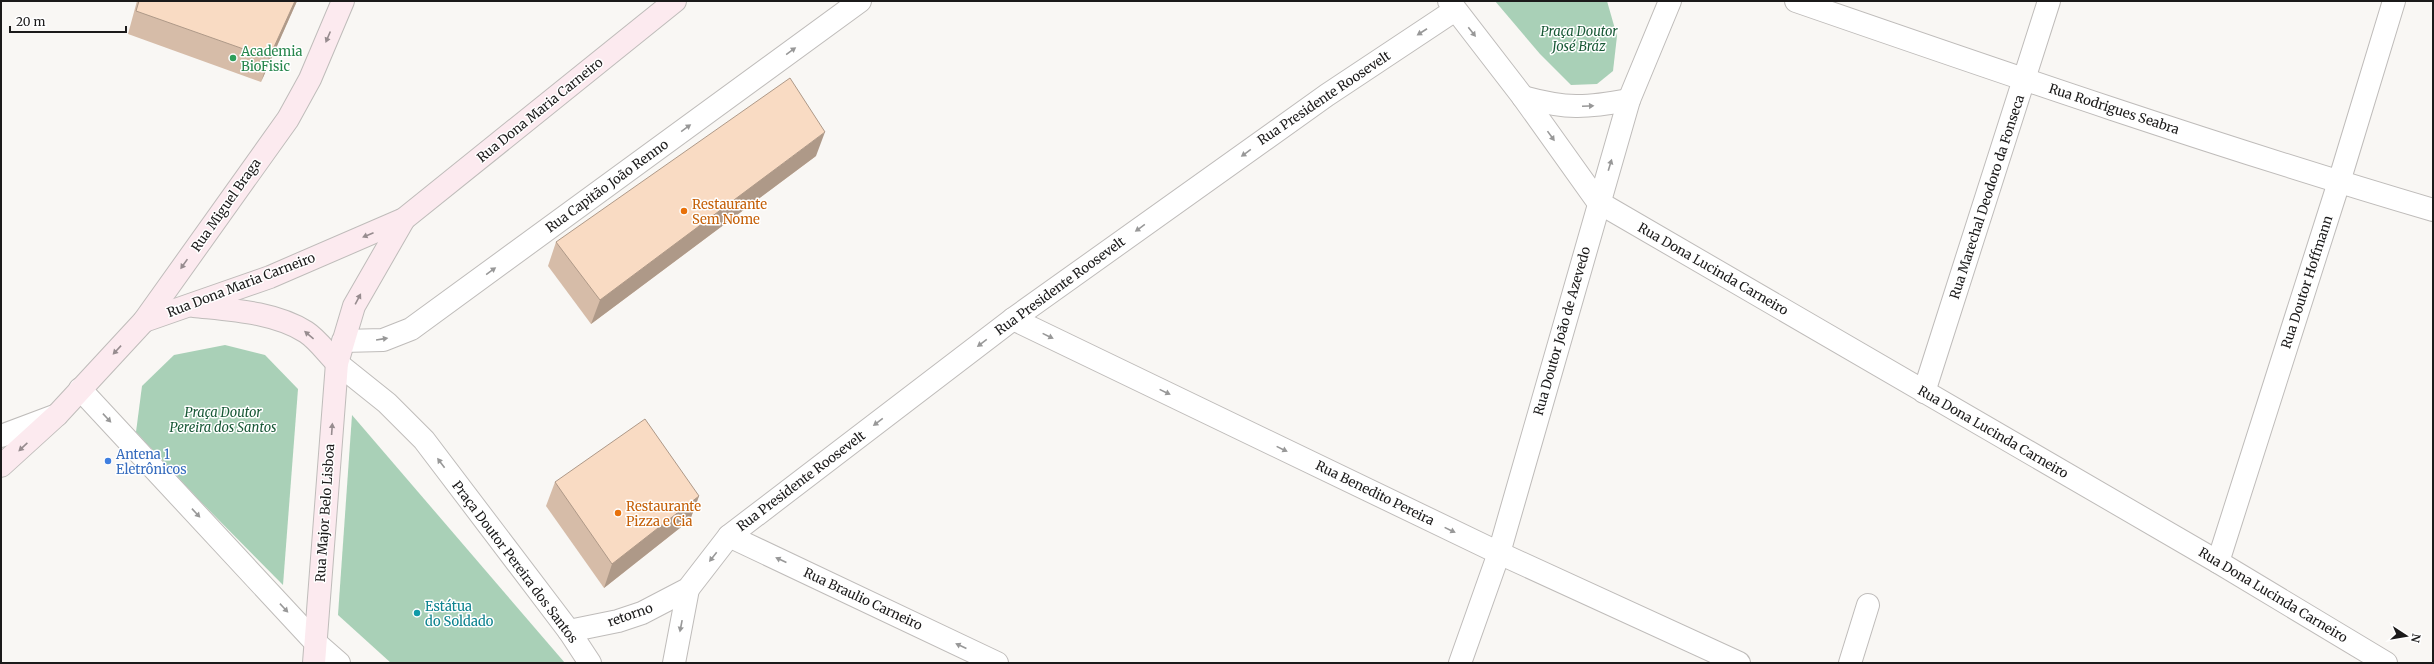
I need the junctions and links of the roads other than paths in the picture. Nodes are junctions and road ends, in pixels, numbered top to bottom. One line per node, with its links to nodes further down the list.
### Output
1 (343, 1): 20 (street, Rua Miguel Braga, one-way to 20)
2 (675, 1): 17 (street, Rua Dona Maria Carneiro)
3 (860, 1): 21 (street, Rua Capitão João Renno, one-way to 3)
4 (1654, 1): 10 (street)
5 (1670, 1): 10 (street, Rua Doutor João de Azevedo)
6 (1796, 1): 11 (street, Rua Rodrigues Seabra)
7 (2049, 1): 11 (street, Rua Marechal Deodoro da Fonseca)
8 (2394, 1): 14 (street, Rua Doutor Hoffmann)
9 (1452, 6): 12 (street, one-way to 12); 19 (street, Rua Presidente Roosevelt, one-way to 19)
10 (1656, 37): 13 (street, Rua Doutor João de Azevedo)
11 (2024, 79): 14 (street, Rua Rodrigues Seabra); 24 (street, Rua Marechal Deodoro da Fonseca)
12 (1523, 97): 13 (street, one-way to 13); 15 (street, one-way to 15)
13 (1629, 100): 15 (street, Rua Doutor João de Azevedo, one-way to 13)
14 (2339, 182): 16 (street, Rua Rodrigues Seabra); 30 (street, Rua Doutor Hoffmann)
15 (1598, 202): 24 (street, Rua Dona Lucinda Carneiro); 29 (street, Rua Doutor João de Azevedo)
16 (2433, 210)
17 (404, 219): 18 (street, Rua Dona Maria Carneiro, one-way to 18); 21 (street, Rua Dona Maria Carneiro, one-way to 17)
18 (189, 305): 20 (street, Rua Dona Maria Carneiro); 22 (street, one-way to 18)
19 (1013, 319): 28 (street, Rua Presidente Roosevelt, one-way to 28); 29 (street, Rua Benedito Pereira, one-way to 29)
20 (144, 321): 23 (street, Rua Miguel Braga, one-way to 23)
21 (343, 341): 22 (street, Rua Dona Maria Carneiro)
22 (337, 362): 33 (street, Praça Doutor Pereira dos Santos, one-way to 22); 34 (street, Rua Major Belo Lisboa, one-way to 22)
23 (80, 389): 25 (street, Rua Miguel Braga); 34 (street, one-way to 34)
24 (1924, 392): 30 (street, Rua Dona Lucinda Carneiro)
25 (57, 415): 26 (street); 27 (street, Rua Miguel Braga, one-way to 27)
26 (1, 436)
27 (1, 466)
28 (729, 536): 31 (street, Rua Presidente Roosevelt, one-way to 31); 39 (street, Rua Braulio Carneiro, one-way to 28)
29 (1499, 553): 40 (street, Rua Doutor João de Azevedo); 41 (street, Rua Benedito Pereira)
30 (2218, 562): 43 (street, Rua Dona Lucinda Carneiro)
31 (688, 589): 33 (street, retorno); 38 (street, one-way to 38)
32 (1868, 606): 42 (street)
33 (569, 631): 37 (street, Praça Doutor Pereira dos Santos)
34 (315, 642): 35 (street, Rua Major Belo Lisboa); 36 (street)
35 (314, 663)
36 (339, 663)
37 (590, 663)
38 (674, 663)
39 (997, 663)
40 (1460, 663)
41 (1739, 663)
42 (1850, 663)
43 (2386, 663)

